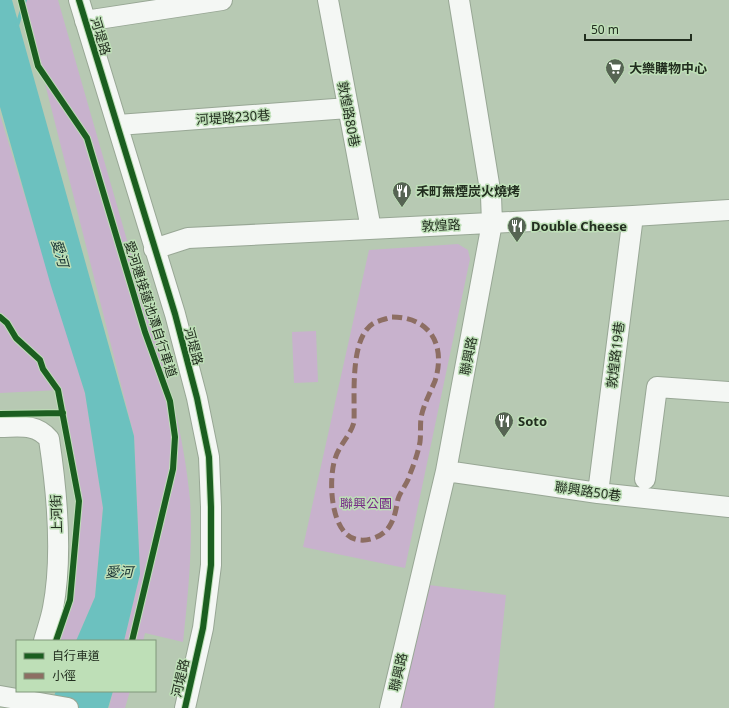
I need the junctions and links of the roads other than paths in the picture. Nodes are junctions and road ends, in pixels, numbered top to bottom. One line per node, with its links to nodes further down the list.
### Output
1 (79, 0): 5 (street, 河堤路)
2 (222, 0): 5 (street)
3 (328, 0): 6 (street, 敦煌路80巷)
4 (459, 0): 10 (street, 聯興路)
5 (85, 21): 7 (street, 河堤路)
6 (348, 108): 7 (street, 河堤路230巷); 11 (street, 敦煌路80巷)
7 (118, 125): 12 (street, 河堤路)
8 (729, 210): 9 (street, 敦煌路)
9 (633, 216): 10 (street, 敦煌路); 17 (street, 敦煌路19巷)
10 (492, 223): 11 (street, 敦煌路); 15 (street, 聯興路)
11 (371, 229): 12 (street, 敦煌路)
12 (154, 249): 23 (street, 河堤路)
13 (729, 392): 16 (street)
14 (0, 427): 19 (street, 上河街)
15 (446, 471): 17 (street, 聯興路50巷); 24 (street, 聯興路)
16 (645, 479)
17 (598, 493): 18 (street, 聯興路50巷)
18 (729, 508)
19 (44, 640)
20 (0, 696): 21 (street)
21 (30, 700): 22 (street)
22 (68, 708)
23 (185, 708)
24 (390, 708)

